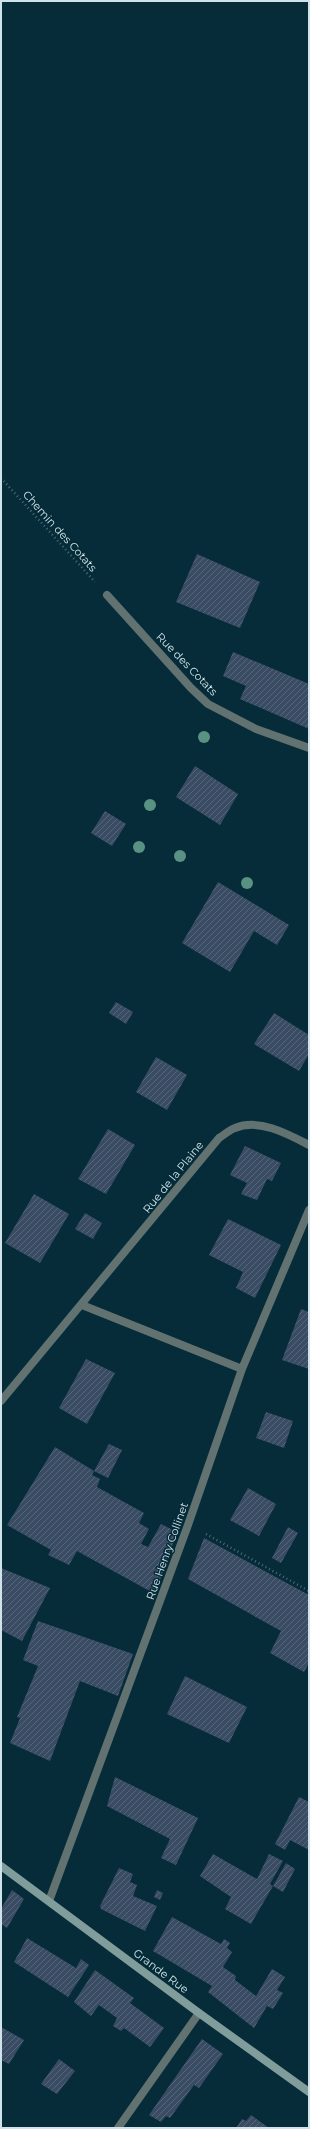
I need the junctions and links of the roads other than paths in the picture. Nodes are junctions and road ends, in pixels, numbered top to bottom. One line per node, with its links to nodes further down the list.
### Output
1 (107, 595): 2 (street, Rue des Cotats)
2 (309, 748)
3 (309, 1145): 5 (street, Rue de la Plaine)
4 (309, 1210): 6 (street, Rue Henry Collinet)
5 (82, 1305): 6 (street); 7 (street, Rue de la Plaine)
6 (242, 1369): 9 (street, Rue Henry Collinet)
7 (1, 1401)
8 (1, 1866): 9 (street, Grande Rue)
9 (49, 1901): 10 (street, Grande Rue)
10 (199, 2014): 11 (street, Grande Rue); 12 (street)
11 (309, 2092)
12 (118, 2128)

